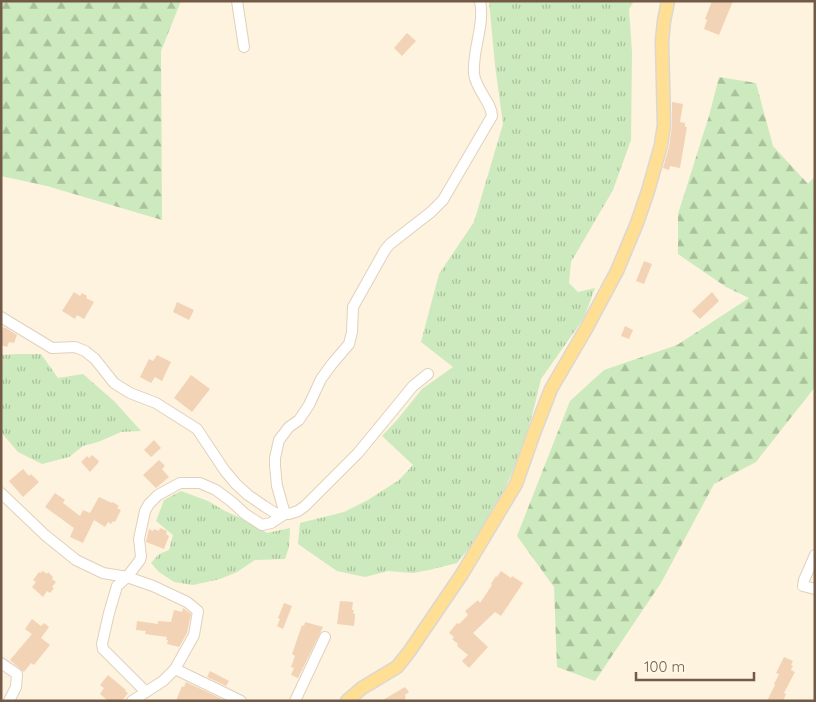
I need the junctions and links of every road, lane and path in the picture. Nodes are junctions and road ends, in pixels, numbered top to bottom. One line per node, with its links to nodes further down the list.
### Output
1 (236, 1): 4 (street)
2 (480, 1): 8 (street)
3 (668, 1): 20 (main road)
4 (244, 47)
5 (1, 317): 8 (street)
6 (428, 374): 8 (street)
7 (1, 494): 10 (street)
8 (285, 514): 10 (street)
9 (815, 556): 11 (street)
10 (127, 577): 14 (street); 15 (street)
11 (815, 589)
12 (326, 637): 19 (street)
13 (1, 663): 16 (street)
14 (175, 670): 15 (street); 18 (street)
15 (146, 692): 17 (street)
16 (9, 701)
17 (132, 701)
18 (241, 701)
19 (295, 701)
20 (347, 701)

